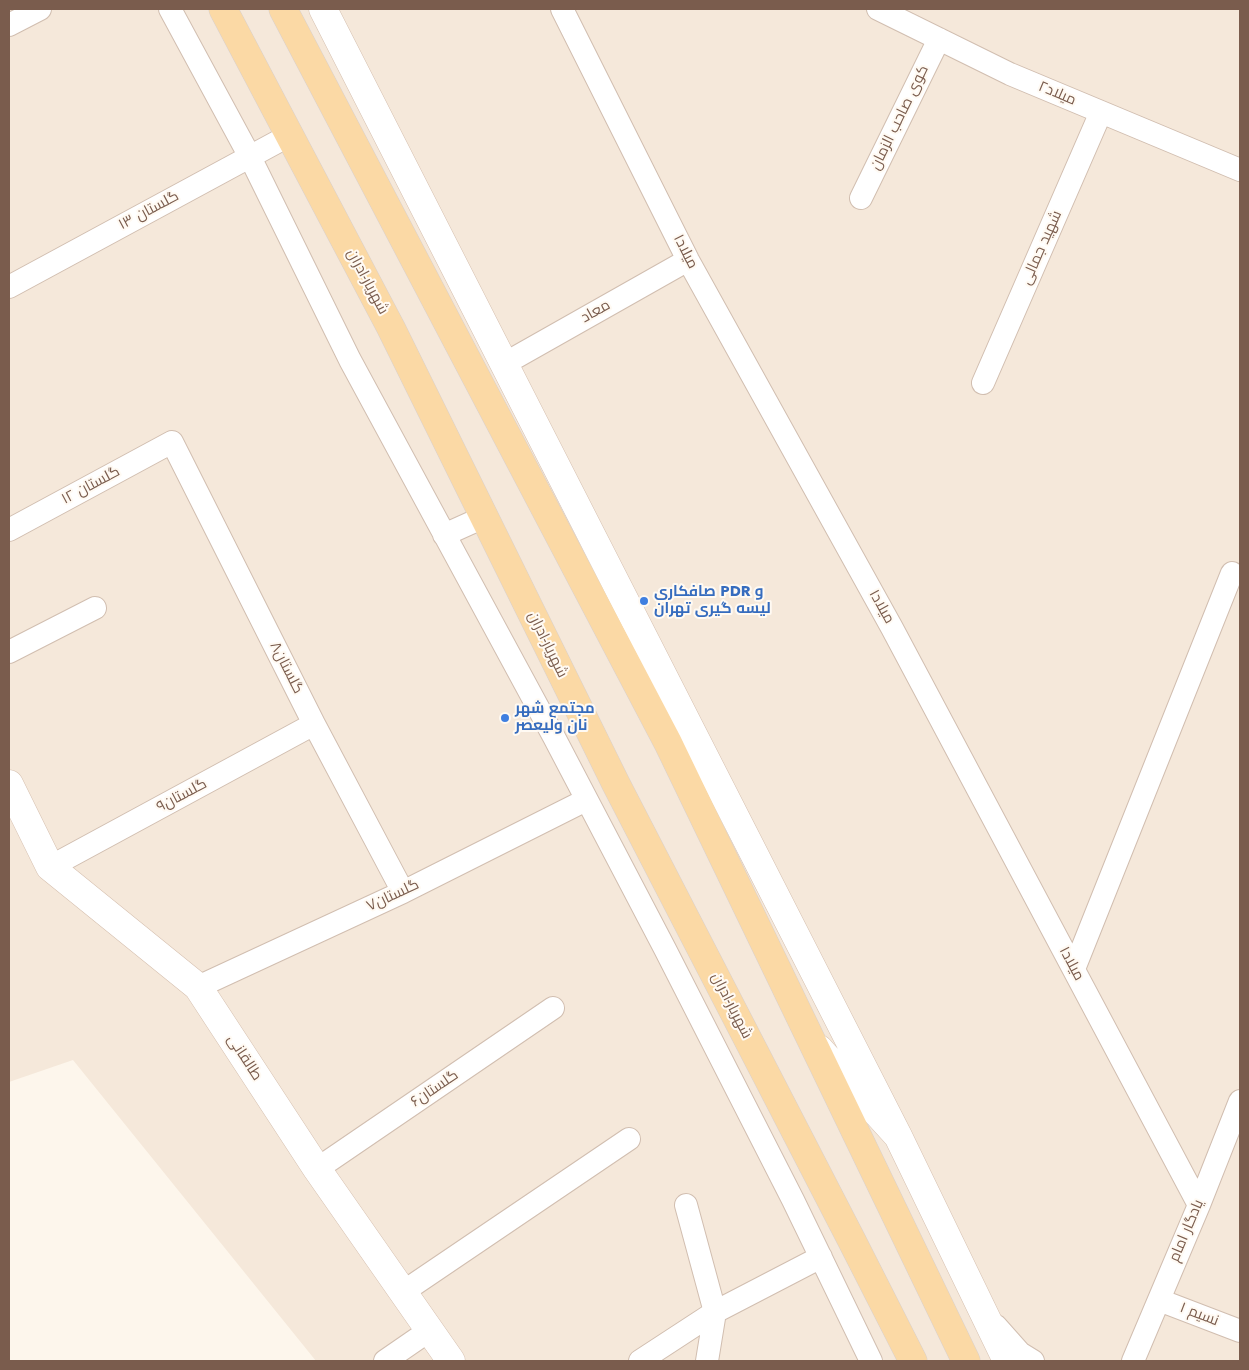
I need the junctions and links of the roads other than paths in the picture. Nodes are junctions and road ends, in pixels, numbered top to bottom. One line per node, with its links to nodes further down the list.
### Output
1 (40, 9): 9 (street)
2 (170, 9): 14 (street)
3 (222, 9): 13 (main road, شهریار-ادران)
4 (283, 9): 10 (main road)
5 (312, 9): 10 (street)
6 (324, 9): 19 (street)
7 (562, 9): 17 (street, میلاد۱)
8 (878, 9): 11 (street, میلاد۲)
9 (9, 25)
10 (297, 34): 36 (main road)
11 (939, 39): 12 (street, میلاد۲); 16 (street, کوی صاحب الزمان)
12 (1101, 112): 15 (street, میلاد۲); 20 (street, شهید جمالی)
13 (290, 135): 14 (street, گلستان ۱۳); 22 (main road, شهریار-ادران)
14 (250, 157): 18 (street, گلستان ۱۳); 24 (street)
15 (1240, 170)
16 (861, 198)
17 (688, 260): 19 (street, معاد); 33 (street, میلاد۱)
18 (9, 286)
19 (504, 364): 39 (street)
20 (983, 383)
21 (172, 442): 23 (street, گلستان ۱۲); 28 (street, گلستان۸)
22 (484, 517): 24 (street); 57 (main road, شهریار-ادران)
23 (9, 530)
24 (444, 535): 30 (street)
25 (1232, 573): 33 (street)
26 (95, 608): 27 (street)
27 (9, 652)
28 (314, 724): 31 (street, گلستان۹); 32 (street, گلستان۸)
29 (9, 784): 31 (street, طالقانی)
30 (586, 800): 32 (street, گلستان۷); 44 (street)
31 (50, 867): 34 (street, طالقانی)
32 (403, 892): 34 (street, گلستان۷)
33 (1074, 969): 43 (street, میلاد۱)
34 (198, 987): 41 (street, طالقانی)
35 (554, 1008): 41 (street, گلستان۶)
36 (812, 1041): 39 (street); 58 (main road)
37 (1240, 1100): 38 (street, یادگار امام)
38 (1234, 1132): 43 (street, یادگار امام)
39 (898, 1136): 48 (street)
40 (629, 1139): 45 (street)
41 (317, 1169): 45 (street, طالقانی)
42 (686, 1205): 47 (street)
43 (1199, 1205): 46 (street, یادگار امام)
44 (820, 1257): 47 (street); 56 (street)
45 (403, 1292): 50 (street, طالقانی)
46 (1159, 1300): 49 (street, یادگار امام); 51 (street, نسیم ۱)
47 (716, 1312): 54 (street); 55 (street)
48 (984, 1314): 59 (street); 60 (street)
49 (1149, 1324): 61 (street); 62 (street, یادگار امام)
50 (430, 1330): 52 (street); 53 (street, طالقانی)
51 (1240, 1331)
52 (385, 1361)
53 (451, 1361)
54 (640, 1361)
55 (707, 1361)
56 (871, 1361)
57 (913, 1361)
58 (966, 1361)
59 (1008, 1361)
60 (1033, 1361)
61 (1120, 1361)
62 (1133, 1361)

